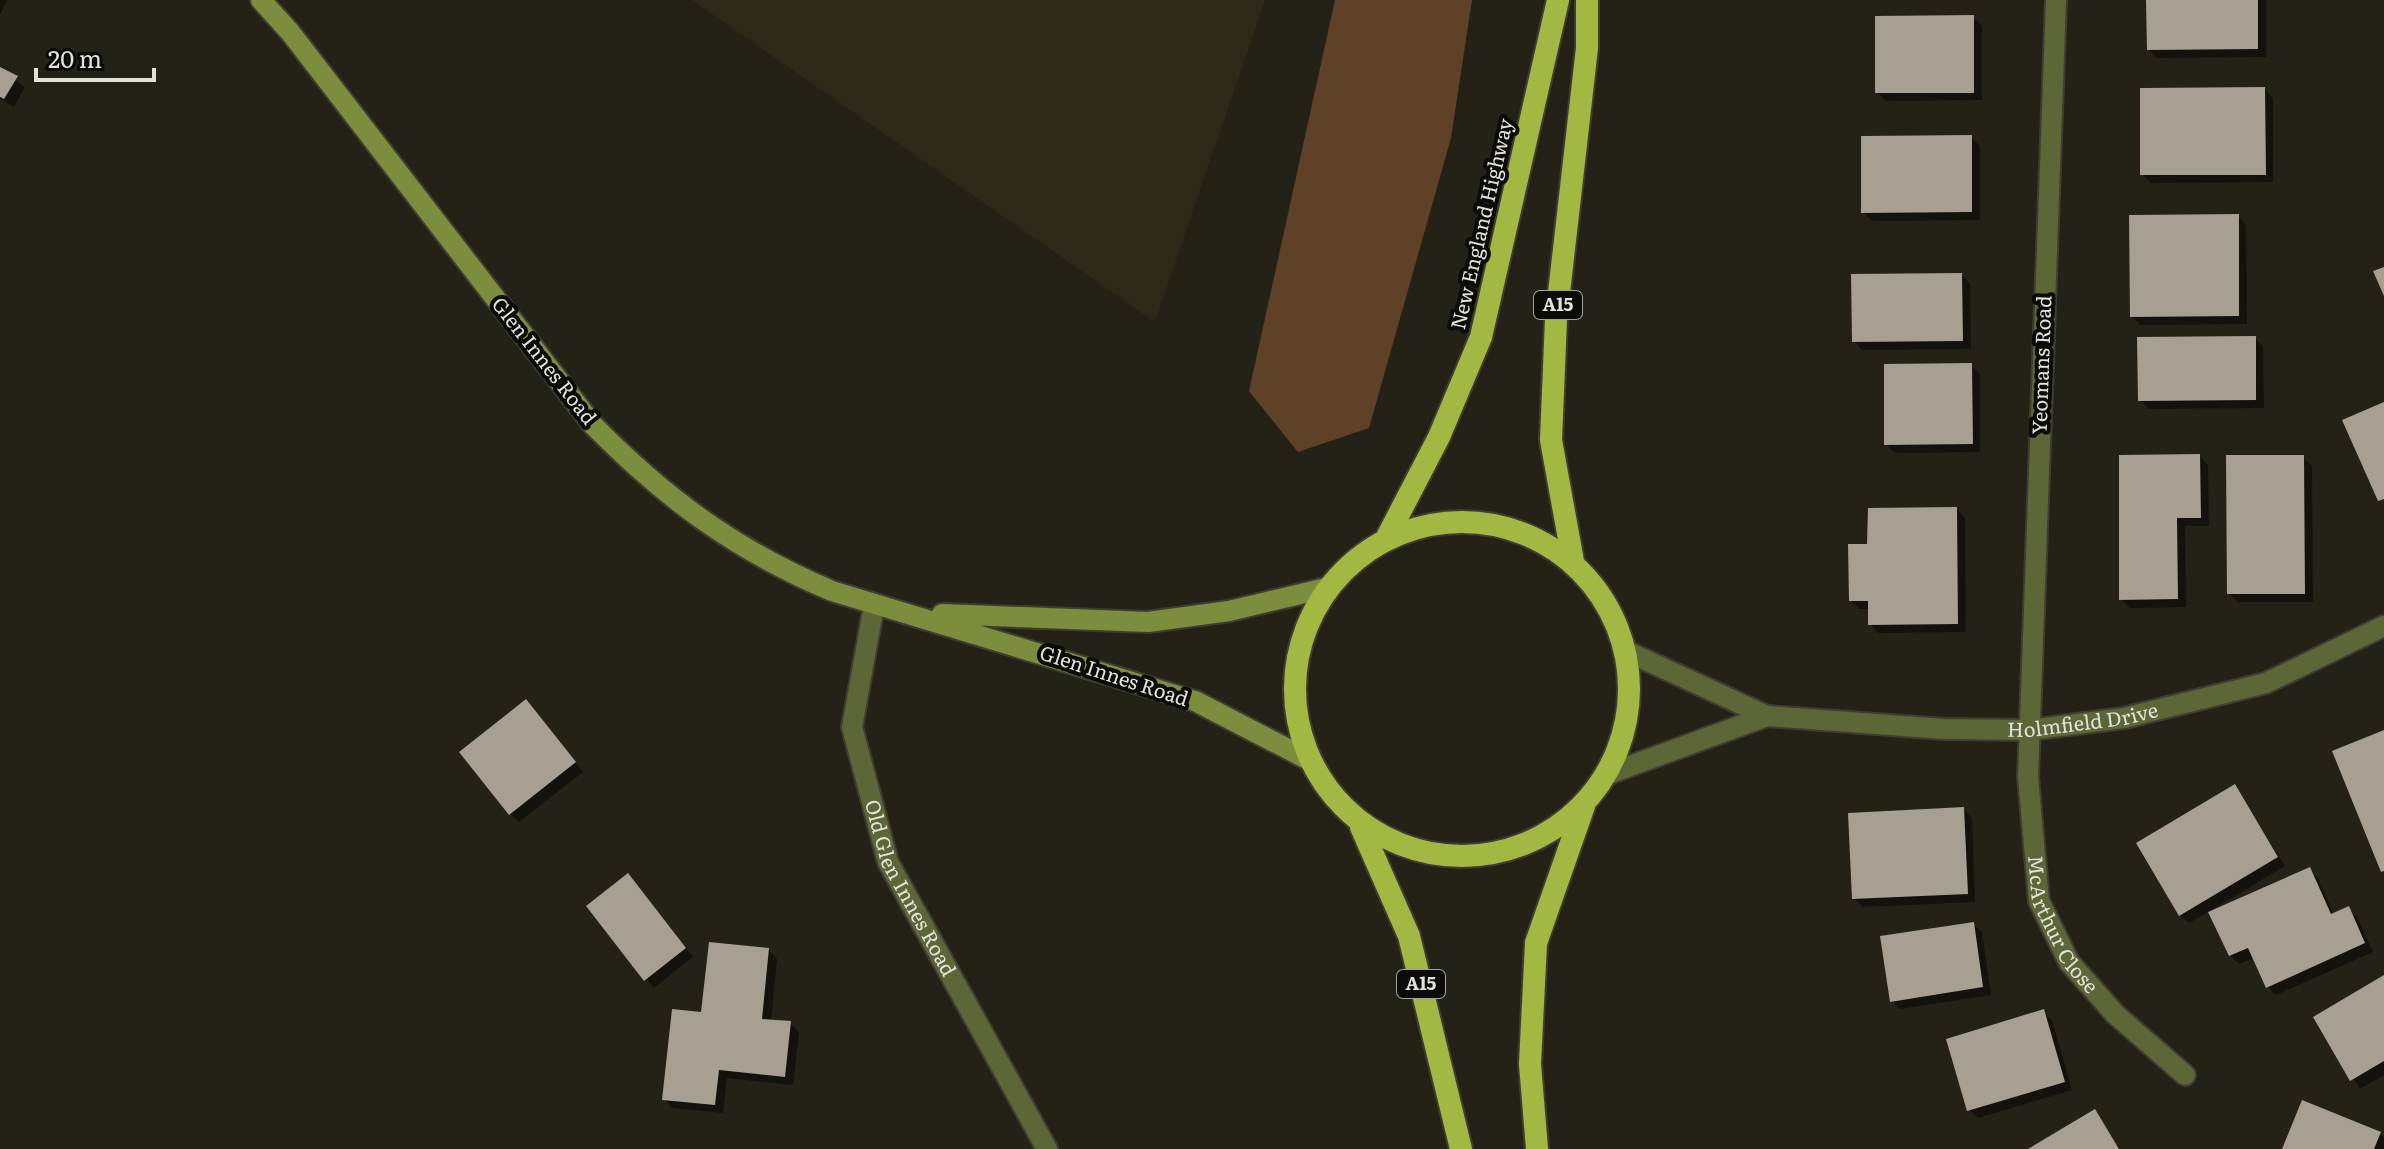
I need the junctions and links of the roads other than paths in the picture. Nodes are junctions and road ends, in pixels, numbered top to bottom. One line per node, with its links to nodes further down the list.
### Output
1 (261, 0): 8 (main road, Glen Innes Road)
2 (1558, 0): 5 (highway, New England Highway / A15)
3 (1587, 0): 6 (highway, A15)
4 (2056, 0): 13 (street, Yeomans Road)
5 (1387, 537): 6 (highway, A15); 7 (highway, A15)
6 (1573, 561): 11 (highway, A15)
7 (1326, 588): 9 (main road, Glen Innes Road); 14 (highway, A15)
8 (874, 605): 9 (main road, Glen Innes Road); 19 (street, Old Glen Innes Road)
9 (914, 613): 14 (main road, Glen Innes Road)
10 (2384, 626): 13 (street, Holmfield Drive)
11 (1626, 651): 12 (street, Holmfield Drive); 15 (highway, A15)
12 (1767, 716): 13 (street, Holmfield Drive); 15 (street, Holmfield Drive)
13 (2029, 730): 18 (street, McArthur Close)
14 (1307, 759): 17 (highway, A15)
15 (1608, 774): 16 (highway, A15)
16 (1584, 806): 17 (highway, A15); 21 (highway, A15)
17 (1361, 827): 20 (highway, A15)
18 (2185, 1075)
19 (1047, 1149)
20 (1461, 1149)
21 (1537, 1149)

